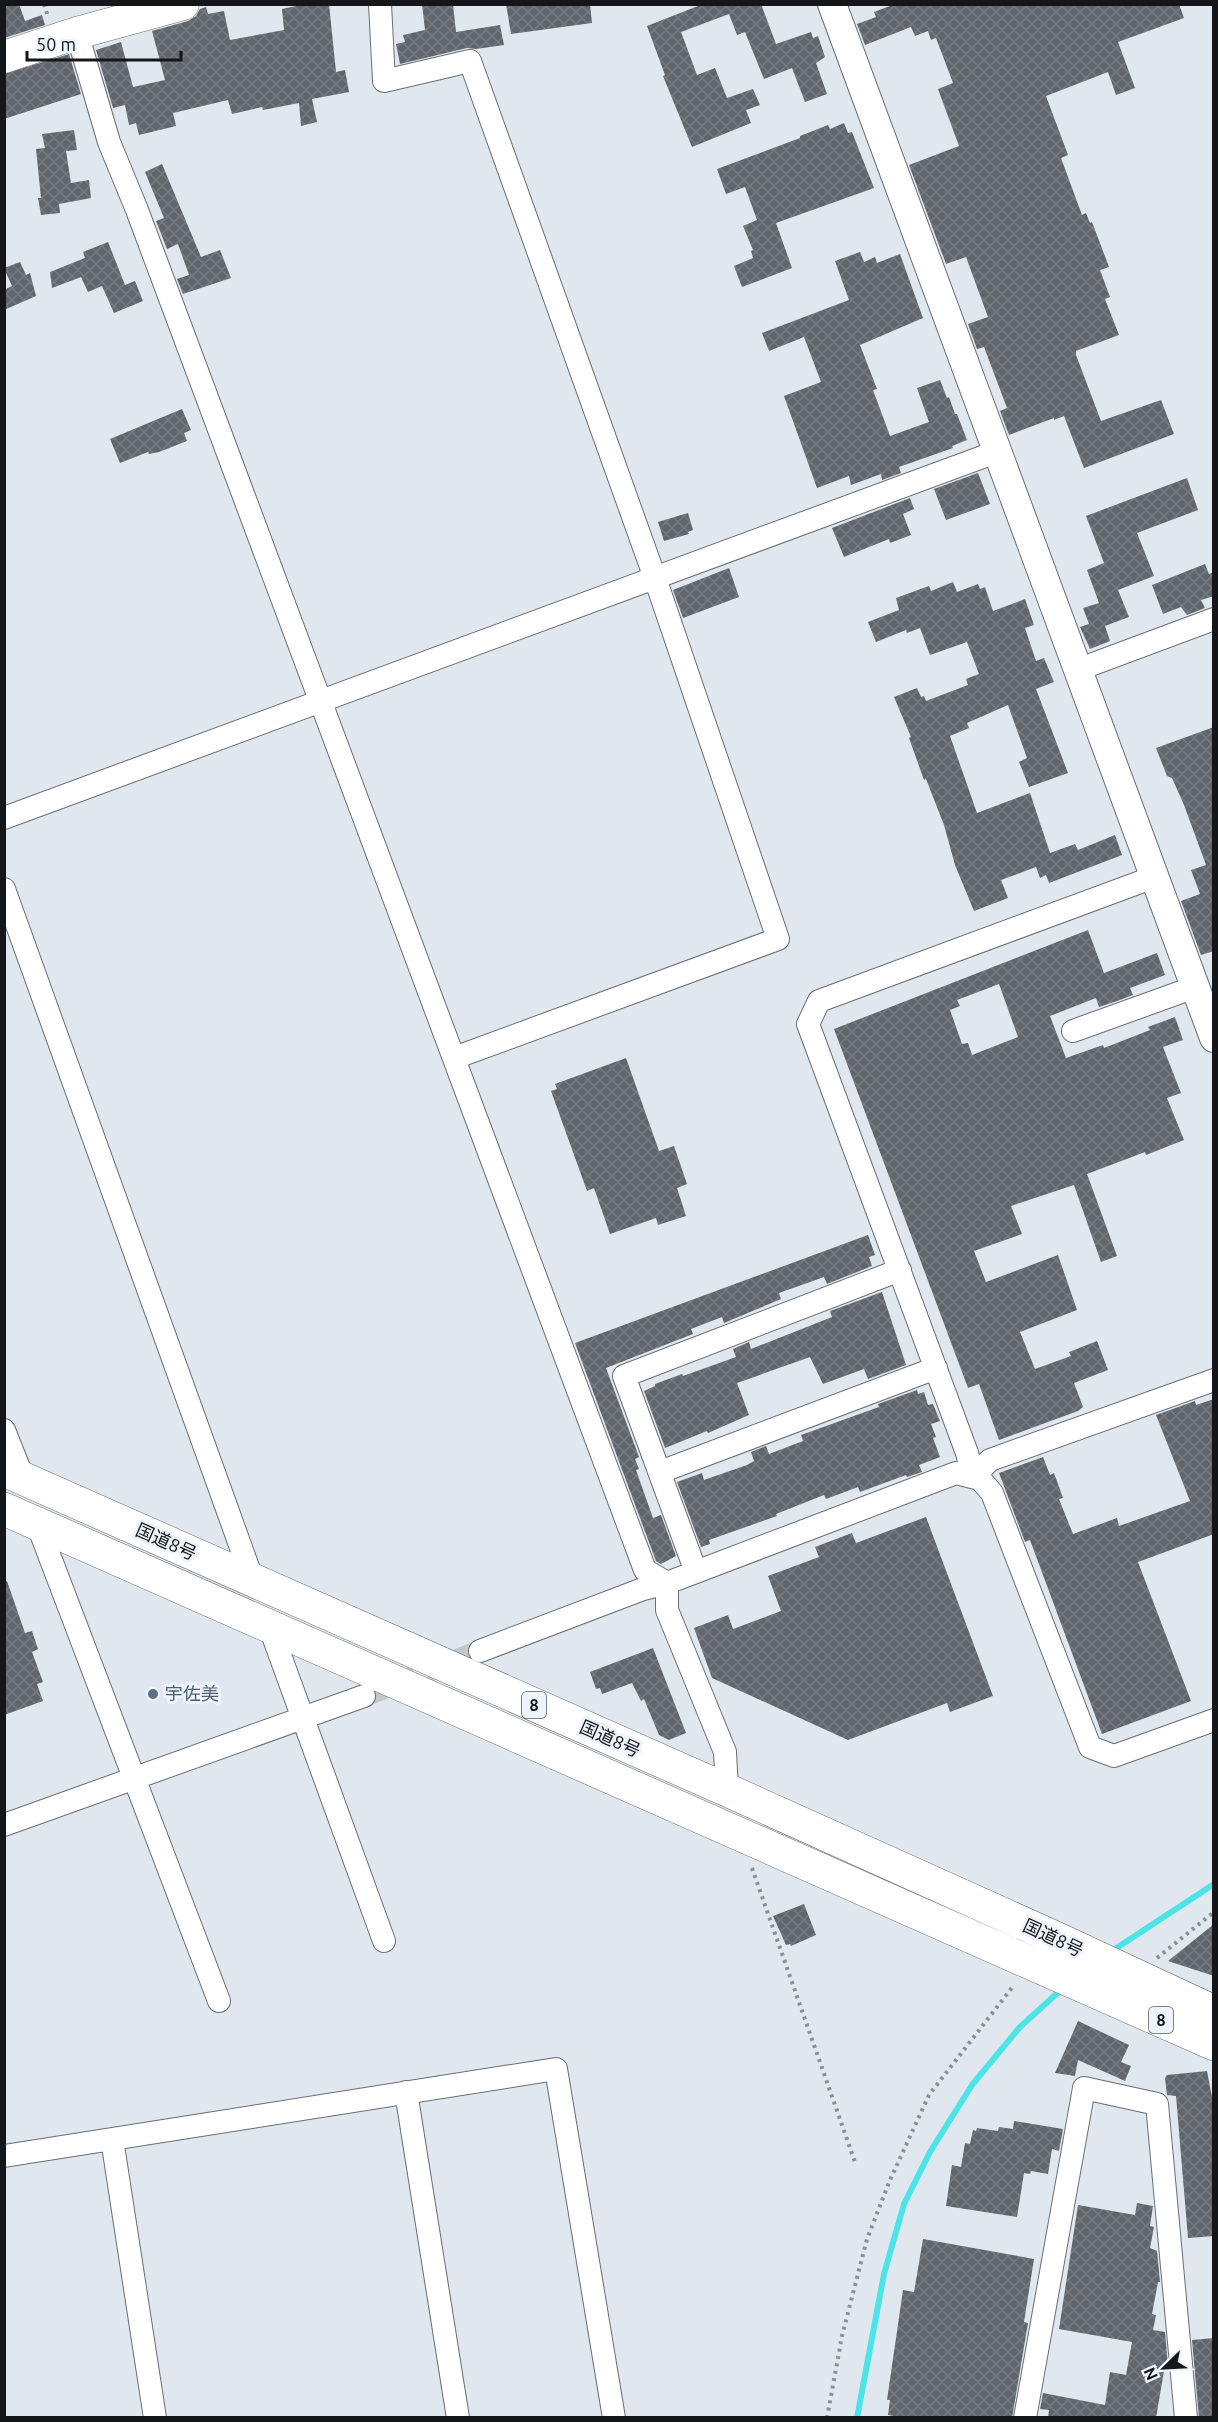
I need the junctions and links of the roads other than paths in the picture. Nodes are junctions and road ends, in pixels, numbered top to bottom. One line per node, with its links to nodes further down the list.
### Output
1 (183, 4): 4 (main road)
2 (380, 4): 7 (street)
3 (832, 4): 6 (street)
4 (78, 33): 5 (main road); 10 (street)
5 (4, 57)
6 (996, 452): 7 (street); 9 (street)
7 (655, 578): 10 (street); 17 (street)
8 (1214, 619): 9 (street)
9 (1077, 670): 12 (street)
10 (321, 701): 11 (street); 17 (street)
11 (4, 818)
12 (1154, 877): 14 (street); 18 (street)
13 (4, 889): 28 (street)
14 (1195, 987): 15 (street); 16 (street)
15 (1073, 1031)
16 (1214, 1038)
17 (454, 1058): 29 (street)
18 (900, 1270): 19 (street); 22 (street)
19 (936, 1368): 22 (street); 24 (street)
20 (1214, 1380): 24 (street)
21 (4, 1430): 23 (street)
22 (660, 1472): 27 (street)
23 (14, 1474): 28 (highway, 国道8号 / 8)
24 (973, 1477): 27 (street); 34 (street)
25 (4, 1509): 26 (highway, 国道8号 / 8)
26 (37, 1523): 30 (highway, 国道8号 / 8); 35 (street)
27 (696, 1572): 29 (street)
28 (253, 1581): 36 (highway, 国道8号 / 8)
29 (667, 1583): 31 (street); 36 (street)
30 (269, 1625): 33 (street); 41 (highway, 国道8号 / 8)
31 (480, 1651)
32 (364, 1696): 33 (street)
33 (303, 1718): 35 (street); 38 (street)
34 (1214, 1720)
35 (134, 1779): 37 (street); 39 (street)
36 (727, 1791): 40 (highway, 国道8号 / 8)
37 (4, 1825)
38 (384, 1941)
39 (219, 2001)
40 (1214, 2012)
41 (1214, 2044)
42 (406, 2092): 43 (street); 46 (street); 47 (street)
43 (112, 2139): 44 (street); 45 (street)
44 (4, 2156)
45 (155, 2418)
46 (458, 2418)
47 (614, 2418)
48 (1025, 2418): 49 (street)
49 (1186, 2418)

